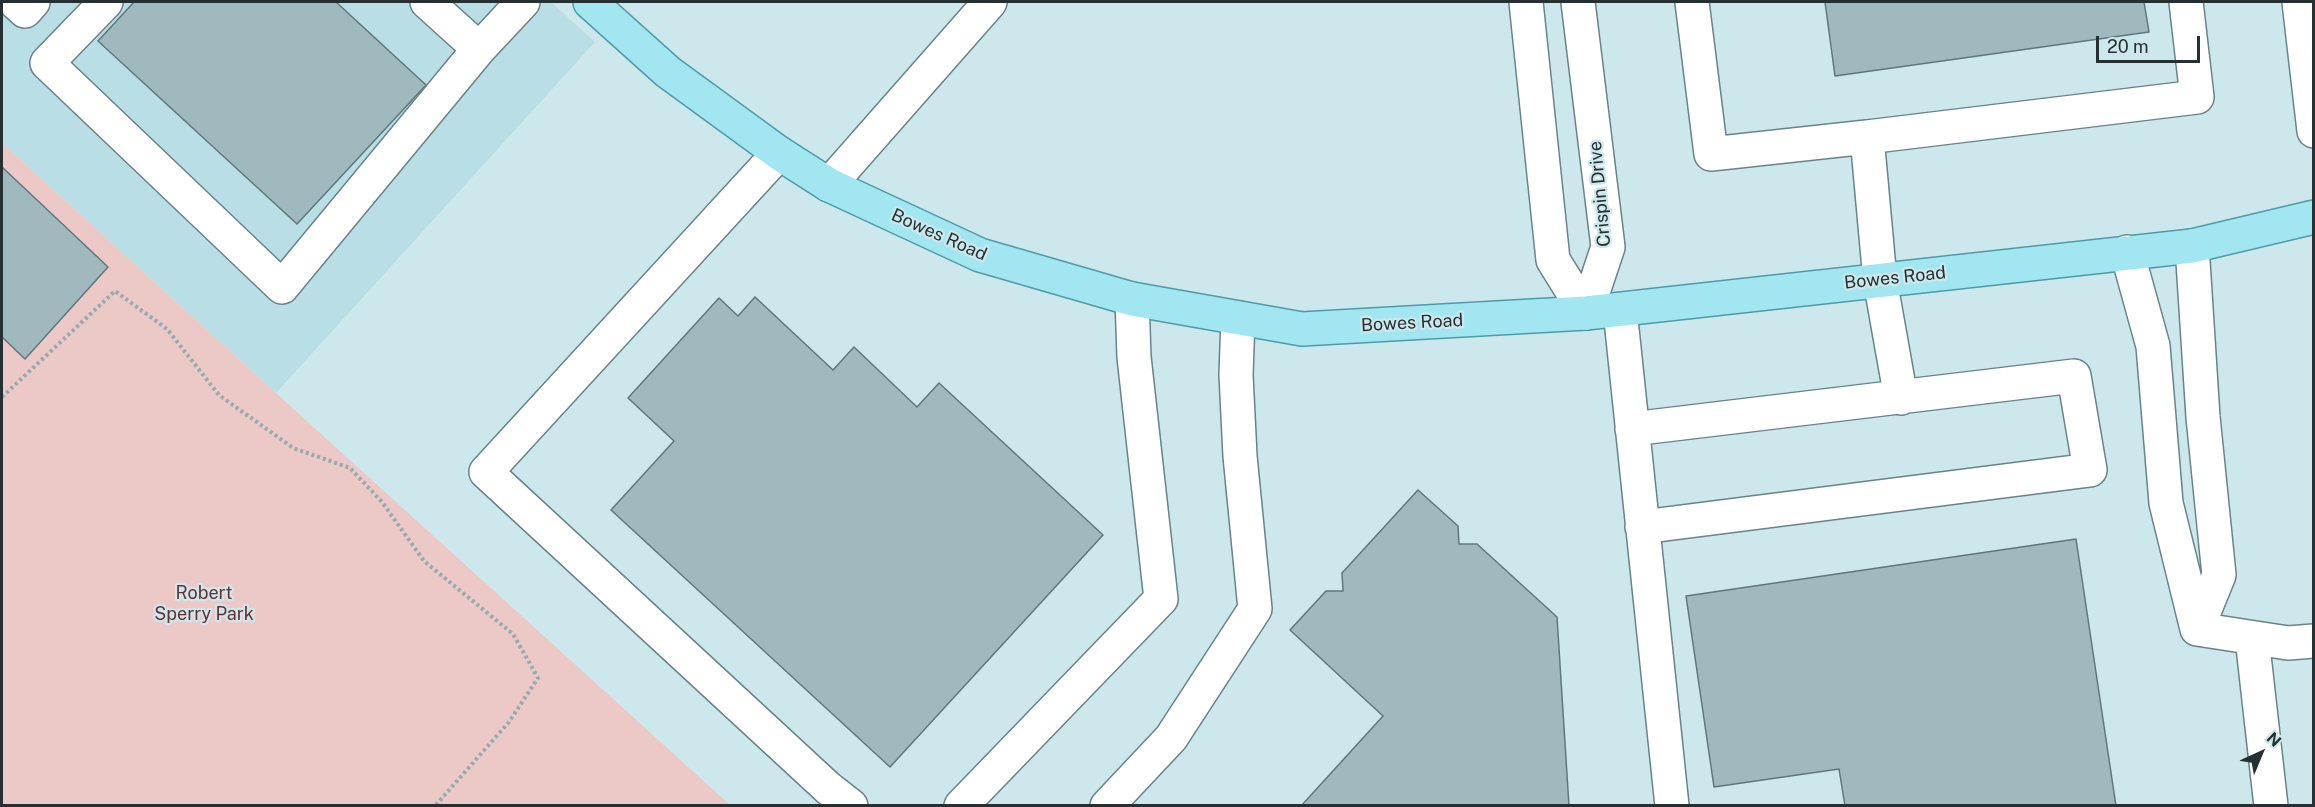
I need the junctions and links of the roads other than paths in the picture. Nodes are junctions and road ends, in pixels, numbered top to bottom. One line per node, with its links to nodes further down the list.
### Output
1 (15, 2): 2 (lane)
2 (33, 2)
3 (106, 2): 13 (lane)
4 (427, 2): 13 (lane)
5 (523, 2): 13 (lane)
6 (590, 2): 16 (main road, Bowes Road)
7 (990, 2): 17 (lane)
8 (1527, 2): 24 (lane)
9 (1578, 2): 24 (lane, Crispin Drive)
10 (1692, 2): 15 (lane)
11 (2186, 2): 15 (lane)
12 (2299, 2): 14 (lane)
13 (479, 49)
14 (2313, 131)
15 (1867, 137): 21 (lane)
16 (779, 153): 17 (main road, Bowes Road); 32 (lane)
17 (829, 185): 22 (main road, Bowes Road)
18 (2313, 217): 19 (main road, Bowes Road)
19 (2192, 246): 20 (main road, Bowes Road); 29 (lane)
20 (2127, 252): 21 (main road, Bowes Road); 29 (lane)
21 (1880, 280): 23 (main road, Bowes Road); 26 (lane)
22 (1132, 299): 25 (main road, Bowes Road); 33 (lane)
23 (1620, 310): 24 (main road, Bowes Road); 27 (lane)
24 (1586, 314): 25 (main road, Bowes Road)
25 (1239, 318): 34 (lane)
26 (1901, 398): 27 (lane); 28 (lane)
27 (1632, 429): 28 (lane)
28 (1642, 527): 35 (lane)
29 (2197, 629): 30 (lane)
30 (2252, 638): 31 (lane); 36 (lane)
31 (2313, 641)
32 (851, 806)
33 (961, 806)
34 (1107, 806)
35 (1672, 806)
36 (2271, 806)

